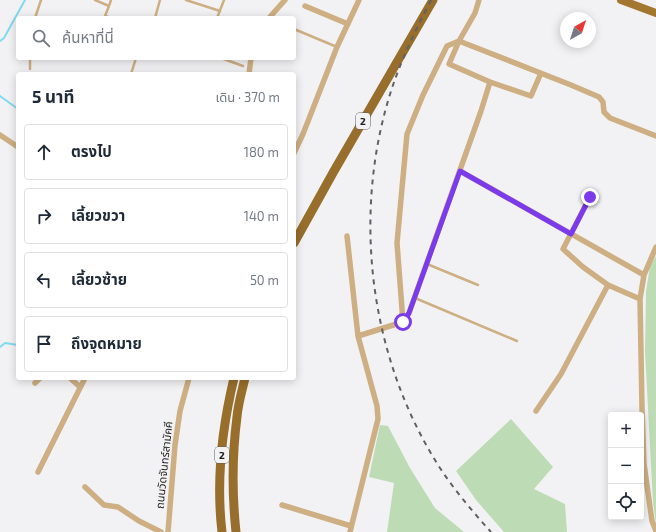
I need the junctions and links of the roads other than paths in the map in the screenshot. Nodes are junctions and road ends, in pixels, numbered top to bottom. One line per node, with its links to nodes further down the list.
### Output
1 (41, 0): 17 (lane)
2 (95, 0): 13 (lane)
3 (111, 0): 13 (lane)
4 (160, 0): 19 (lane)
5 (186, 0): 15 (lane)
6 (224, 0): 15 (lane)
7 (285, 0): 21 (street)
8 (359, 0): 22 (street)
9 (428, 0): 42 (highway, 2)
10 (432, 0): 45 (highway, 2)
11 (479, 0): 24 (street)
12 (621, 0): 16 (main road)
13 (109, 6): 18 (lane)
14 (305, 6): 22 (street)
15 (220, 11): 20 (lane)
16 (656, 13)
17 (36, 16)
18 (104, 16)
19 (156, 16)
20 (218, 16)
21 (271, 16)
22 (348, 24): 25 (street)
23 (296, 30): 25 (lane)
24 (459, 41): 34 (street); 35 (street); 53 (street)
25 (338, 47): 39 (street)
26 (30, 60): 31 (lane)
27 (135, 60): 32 (lane)
28 (226, 60): 30 (lane)
29 (251, 60): 33 (street)
30 (243, 66)
31 (30, 69)
32 (132, 72)
33 (249, 72)
34 (541, 73): 35 (street); 37 (street)
35 (490, 82): 40 (street)
36 (0, 135): 38 (street)
37 (656, 136)
38 (16, 146)
39 (296, 150)
40 (460, 171): 43 (street); 47 (street)
41 (590, 197): 43 (street)
42 (296, 227)
43 (571, 234): 48 (street); 50 (street)
44 (347, 236): 54 (street)
45 (296, 239)
46 (656, 247): 48 (street)
47 (426, 264): 49 (lane); 51 (street)
48 (644, 275): 52 (street)
49 (478, 285)
50 (608, 285): 52 (street); 64 (street)
51 (415, 298): 53 (street); 55 (lane)
52 (640, 299): 69 (street)
53 (403, 322): 54 (street)
54 (358, 336): 68 (street)
55 (517, 341)
56 (38, 380): 62 (street)
57 (72, 380): 63 (street)
58 (84, 380): 63 (street)
59 (188, 380): 71 (street, ถนนวัดจันทร์สามัคคี)
60 (234, 380): 72 (highway, 2)
61 (245, 380): 73 (highway, 2)
62 (35, 383)
63 (80, 387): 65 (street)
64 (536, 411)
65 (38, 472)
66 (85, 487): 70 (street)
67 (282, 505): 68 (street)
68 (351, 529)
69 (656, 531)
70 (161, 532)
71 (168, 532)
72 (222, 532)
73 (236, 532)

